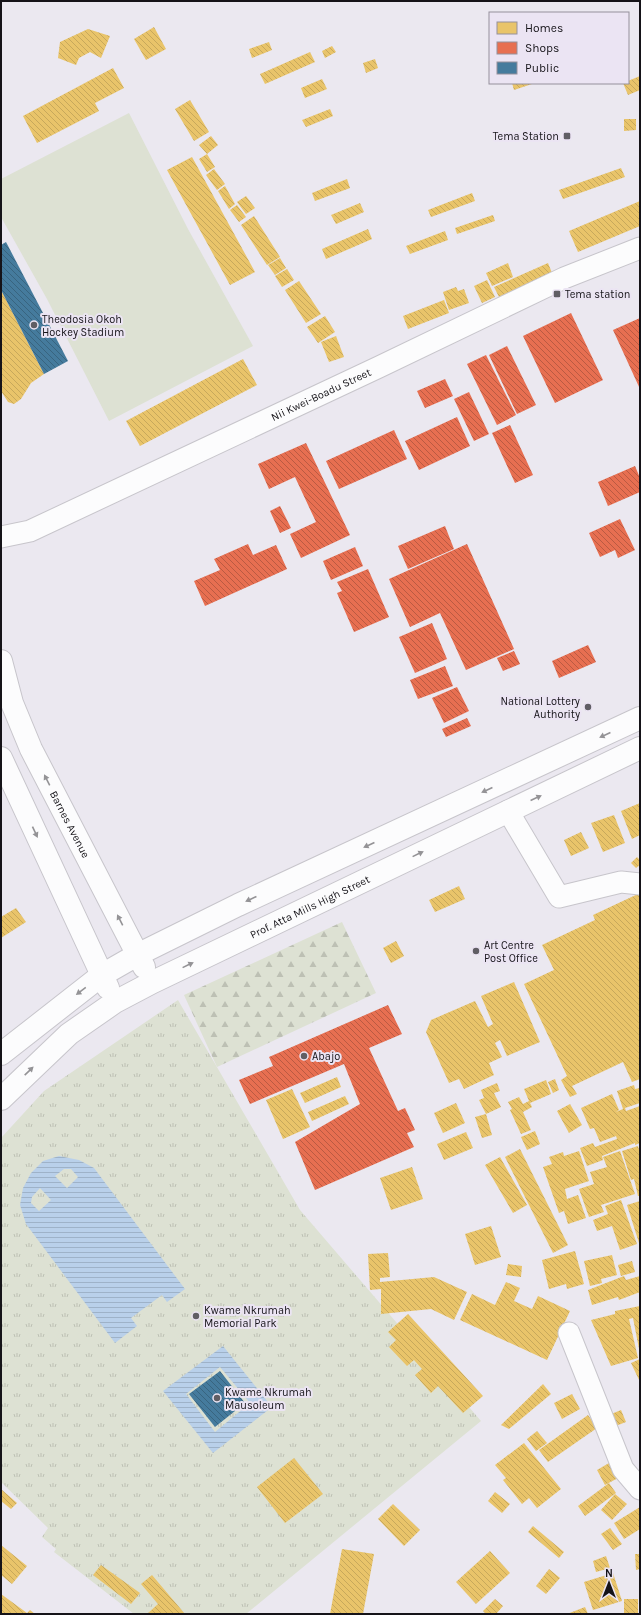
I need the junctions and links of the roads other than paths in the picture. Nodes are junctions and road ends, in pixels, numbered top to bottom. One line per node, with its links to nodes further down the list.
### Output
1 (640, 248): 2 (street, Nii Kwei-Boadu Street)
2 (1, 538)
3 (1, 661): 9 (main road, Barnes Avenue, one-way to 3)
4 (640, 718): 9 (main road, one-way to 9)
5 (640, 748): 7 (main road, Prof. Atta Mills High Street, one-way to 5)
6 (1, 758): 10 (main road, one-way to 10)
7 (508, 811): 8 (street); 11 (main road, Prof. Atta Mills High Street, one-way to 7)
8 (640, 884)
9 (137, 955): 10 (main road); 11 (main road, Barnes Avenue)
10 (102, 975): 12 (main road); 13 (main road, one-way to 13)
11 (152, 982): 12 (main road, Prof. Atta Mills High Street)
12 (115, 1002): 14 (main road, Prof. Atta Mills High Street, one-way to 12)
13 (1, 1054)
14 (1, 1099)
15 (569, 1333): 16 (street)
16 (640, 1489)

